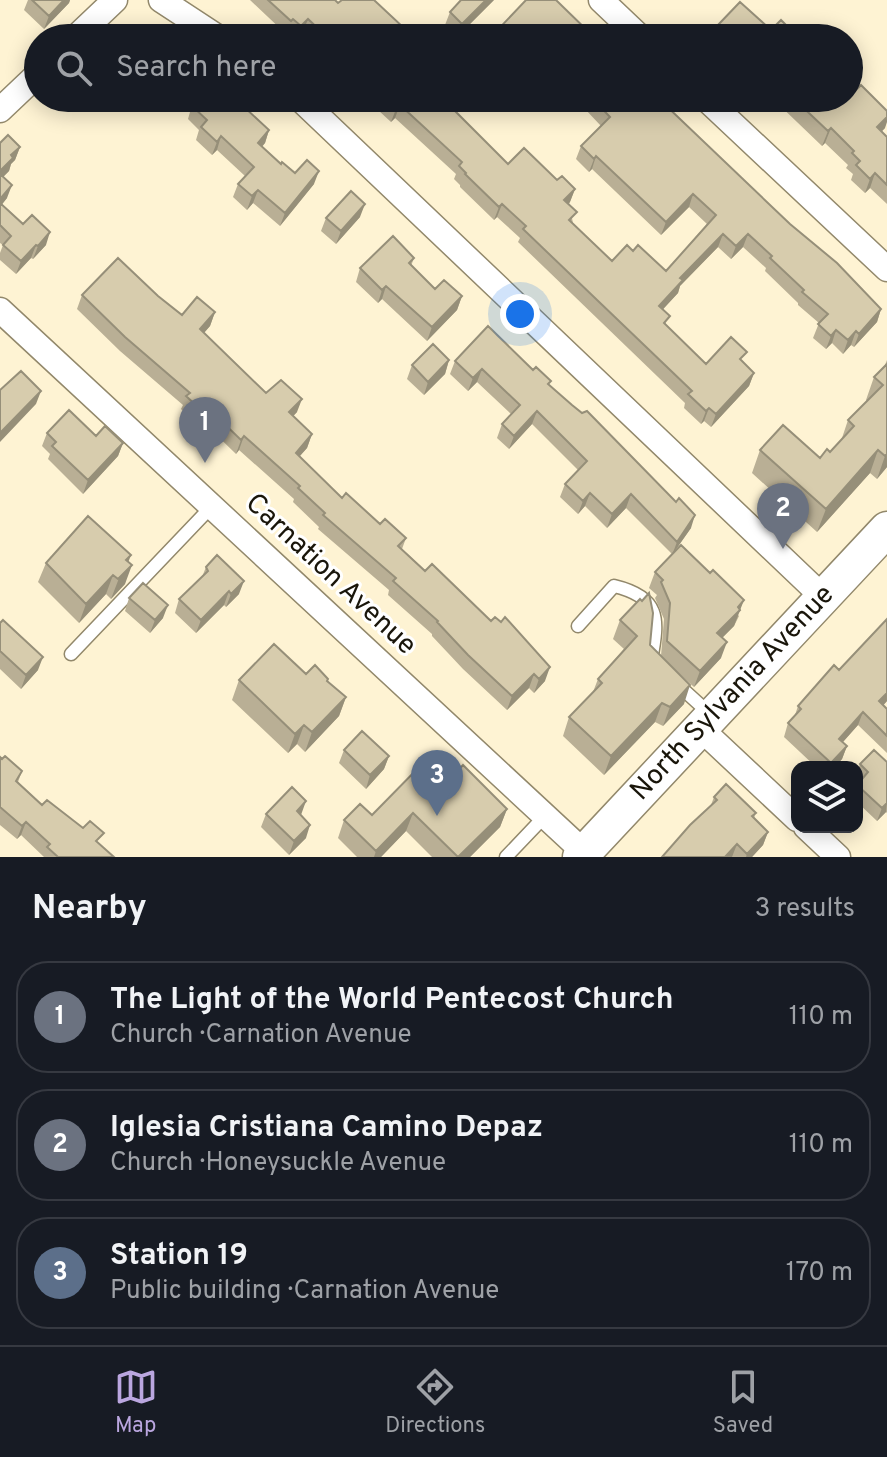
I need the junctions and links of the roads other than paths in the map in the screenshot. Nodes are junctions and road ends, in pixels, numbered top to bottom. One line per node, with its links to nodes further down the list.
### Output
1 (115, 0): 4 (street)
2 (161, 0): 5 (street)
3 (601, 0): 6 (street)
4 (90, 24)
5 (198, 24)
6 (626, 24)
7 (24, 87): 8 (street)
8 (0, 110)
9 (314, 112): 15 (street)
10 (720, 112): 11 (street)
11 (887, 269)
12 (0, 310): 13 (street, Carnation Avenue)
13 (212, 506): 17 (lane); 20 (street, Carnation Avenue)
14 (887, 529): 15 (main road, North Sylvania Avenue)
15 (823, 597): 18 (main road, North Sylvania Avenue)
16 (578, 626): 18 (lane)
17 (71, 654)
18 (706, 722): 19 (street); 22 (main road, North Sylvania Avenue)
19 (791, 813)
20 (545, 816): 22 (street, Carnation Avenue); 23 (lane)
21 (812, 833): 24 (street)
22 (582, 855)
23 (506, 857)
24 (838, 857)

